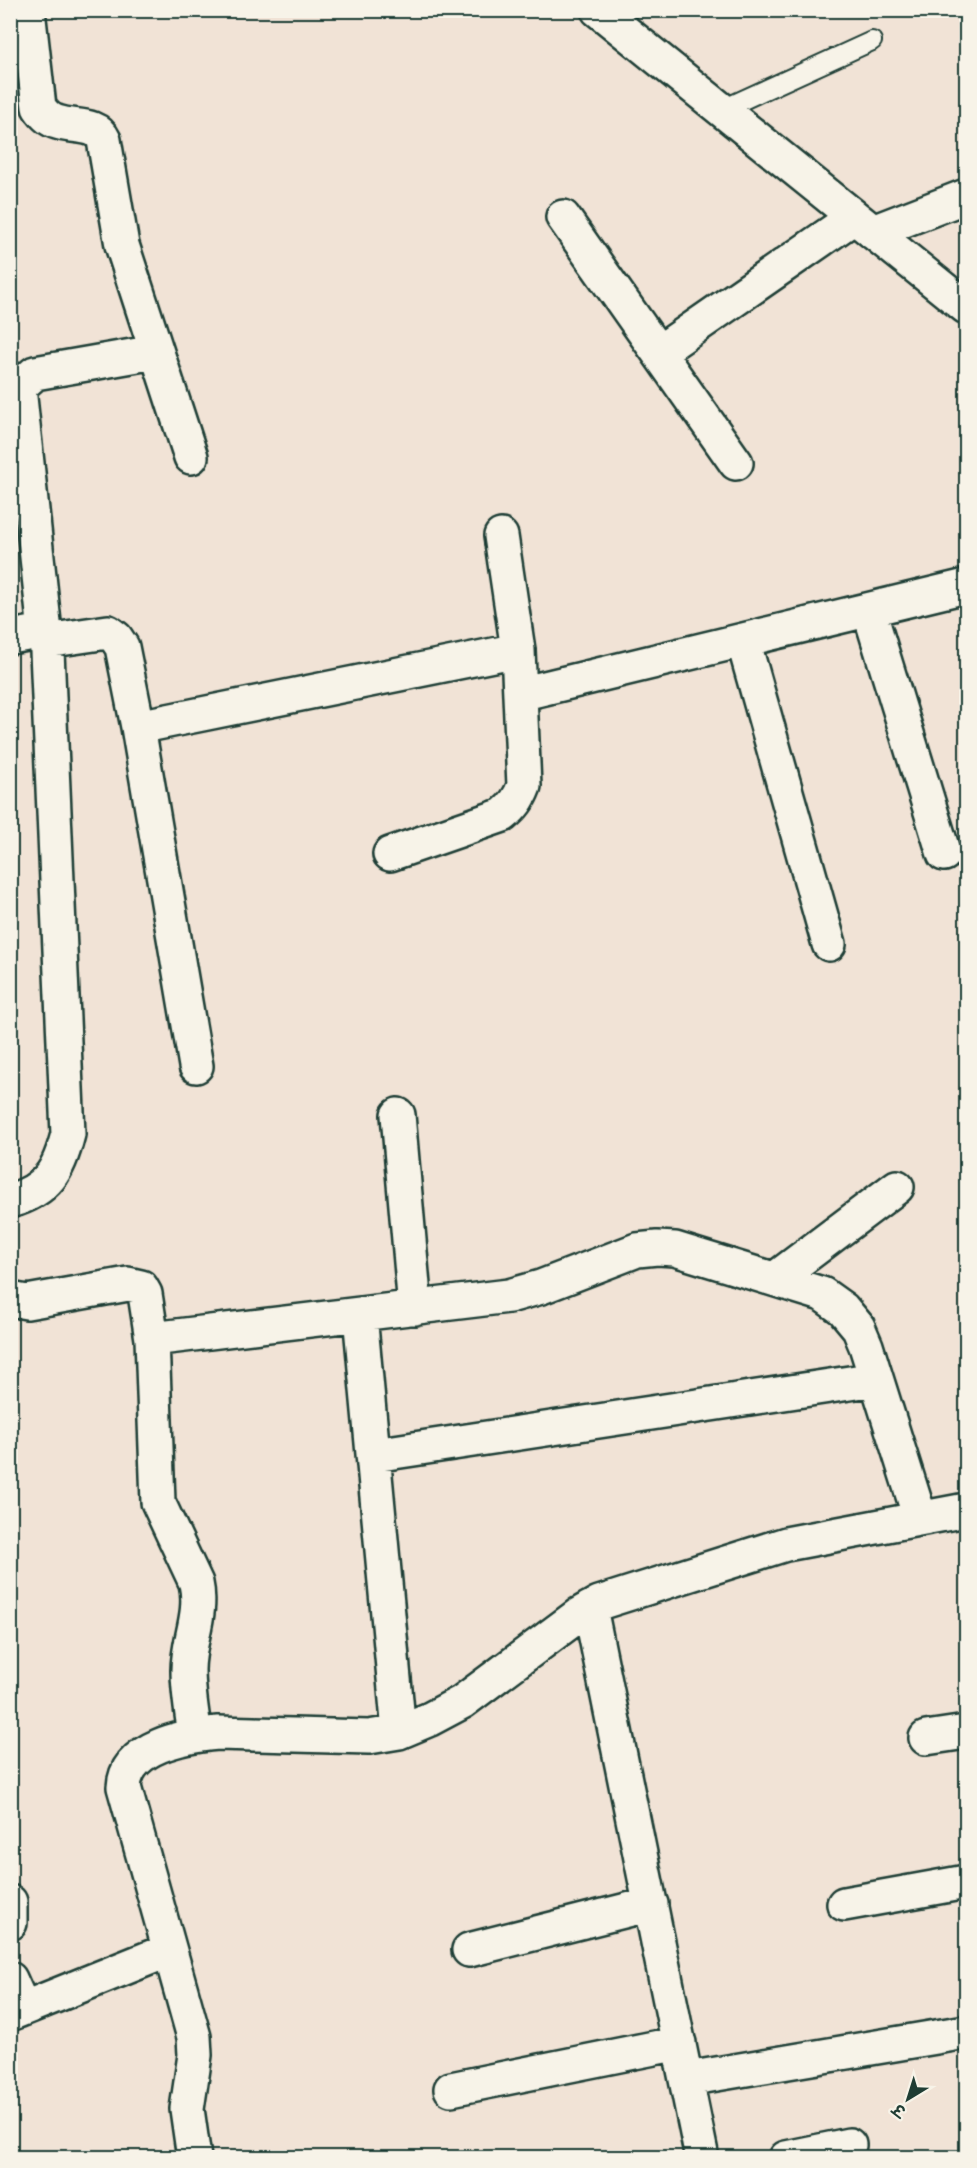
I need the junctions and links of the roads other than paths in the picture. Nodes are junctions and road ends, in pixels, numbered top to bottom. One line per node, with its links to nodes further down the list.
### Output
1 (28, 10): 9 (street)
2 (598, 10): 4 (street)
3 (872, 40): 4 (lane)
4 (721, 110): 7 (street)
5 (966, 196): 7 (street)
6 (563, 217): 10 (street)
7 (863, 224): 8 (street); 10 (street)
8 (966, 308)
9 (155, 352): 11 (street); 12 (street)
10 (658, 352): 13 (street)
11 (14, 387): 18 (street)
12 (191, 457)
13 (736, 463)
14 (501, 536): 20 (street)
15 (966, 586): 16 (street)
16 (869, 610): 19 (street); 24 (street)
17 (10, 636): 18 (street)
18 (46, 636): 22 (street); 29 (street)
19 (743, 640): 21 (street); 25 (street)
20 (518, 650): 21 (street); 22 (street)
21 (520, 694): 23 (street)
22 (138, 727): 26 (street)
23 (390, 854)
24 (944, 854)
25 (829, 944)
26 (196, 1066)
27 (398, 1115): 32 (street)
28 (897, 1187): 30 (street)
29 (10, 1202)
30 (775, 1279): 32 (street); 35 (street)
31 (10, 1299): 34 (street)
32 (415, 1308): 33 (street)
33 (360, 1315): 34 (street); 36 (street)
34 (152, 1339): 42 (street)
35 (876, 1379): 36 (street); 38 (street)
36 (374, 1455): 40 (street)
37 (966, 1510): 38 (street)
38 (920, 1518): 39 (street)
39 (590, 1608): 40 (street); 46 (street)
40 (399, 1732): 42 (street)
41 (966, 1732): 43 (street)
42 (195, 1735): 49 (street)
43 (926, 1738)
44 (966, 1882): 47 (street)
45 (10, 1902): 48 (street)
46 (651, 1904): 50 (street); 53 (street)
47 (844, 1904)
48 (10, 1923)
49 (169, 1950): 51 (street); 57 (street)
50 (469, 1950)
51 (15, 2000)
52 (966, 2032): 54 (street)
53 (679, 2043): 54 (street); 55 (street)
54 (687, 2079): 58 (street)
55 (451, 2089)
56 (849, 2145): 59 (street)
57 (194, 2157)
58 (702, 2157)
59 (786, 2157)

